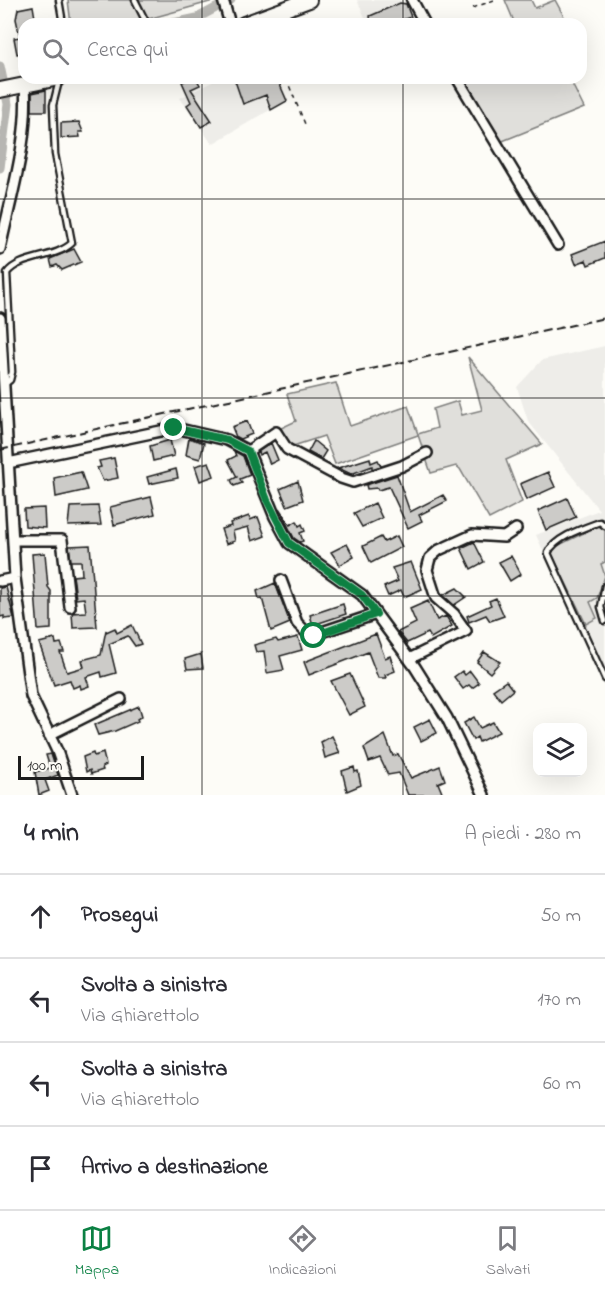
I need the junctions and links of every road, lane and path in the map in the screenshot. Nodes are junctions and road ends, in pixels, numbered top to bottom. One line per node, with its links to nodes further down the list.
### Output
1 (59, 0): 8 (lane)
2 (135, 0): 9 (lane)
3 (223, 0): 10 (street)
4 (309, 0): 11 (main road)
5 (412, 0): 12 (street)
6 (494, 0): 7 (path)
7 (473, 8)
8 (62, 18)
9 (144, 18)
10 (228, 18)
11 (260, 18)
12 (422, 18)
13 (31, 84): 17 (main road)
14 (53, 84): 23 (lane)
15 (288, 84): 19 (path)
16 (461, 84): 20 (street)
17 (22, 86): 18 (main road); 21 (street)
18 (0, 90)
19 (305, 124)
20 (558, 245)
21 (0, 249)
22 (0, 318): 23 (street)
23 (5, 384): 26 (street)
24 (248, 451): 25 (street); 26 (street); 37 (street)
25 (427, 453)
26 (8, 463): 27 (street)
27 (10, 484): 28 (street); 31 (street)
28 (0, 486)
29 (605, 526): 40 (lane)
30 (516, 529): 39 (street)
31 (13, 540): 32 (street); 36 (street)
32 (15, 578): 34 (street); 42 (street)
33 (281, 580): 37 (street)
34 (0, 581)
35 (605, 586): 38 (lane)
36 (70, 607)
37 (376, 614): 39 (street)
38 (605, 621)
39 (409, 659): 44 (street)
40 (605, 679)
41 (121, 699): 42 (street)
42 (49, 735): 43 (street)
43 (72, 795)
44 (484, 795)

